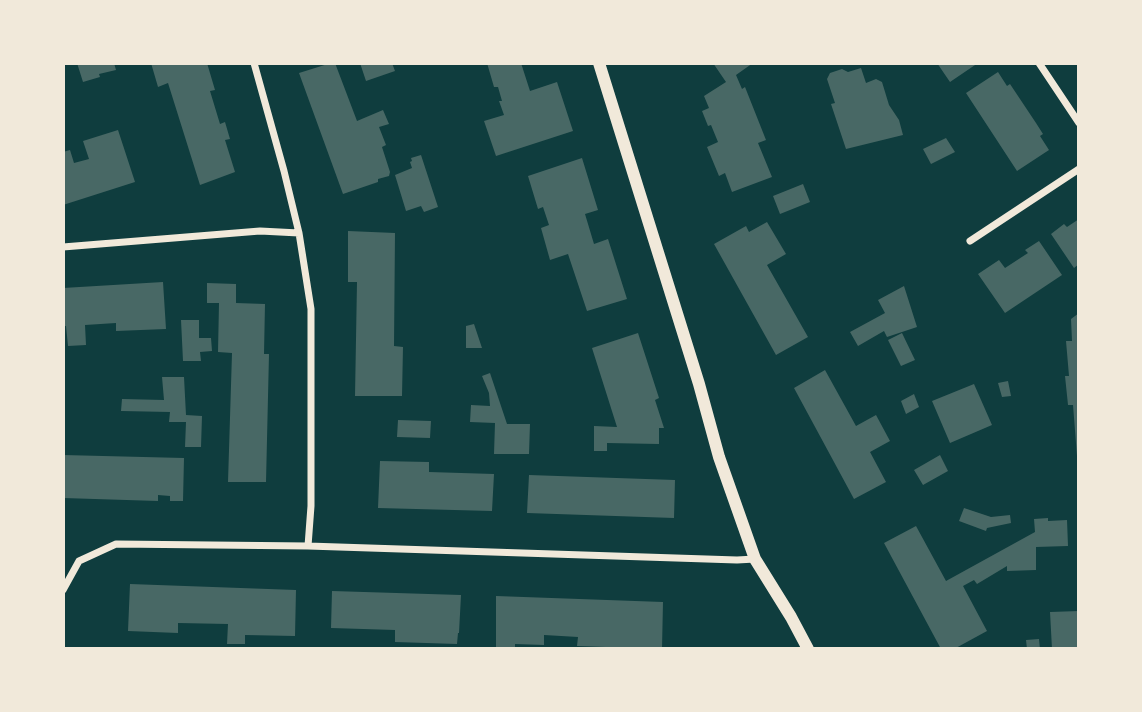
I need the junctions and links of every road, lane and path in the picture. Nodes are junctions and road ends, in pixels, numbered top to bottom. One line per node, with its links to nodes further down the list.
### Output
1 (254, 63): 6 (street)
2 (599, 63): 10 (street)
3 (1039, 63): 4 (street)
4 (1079, 123)
5 (1079, 169): 7 (street)
6 (299, 233): 8 (street); 9 (street)
7 (970, 241)
8 (63, 247)
9 (308, 546): 10 (street); 11 (street)
10 (755, 559): 12 (street)
11 (63, 590)
12 (808, 649)

